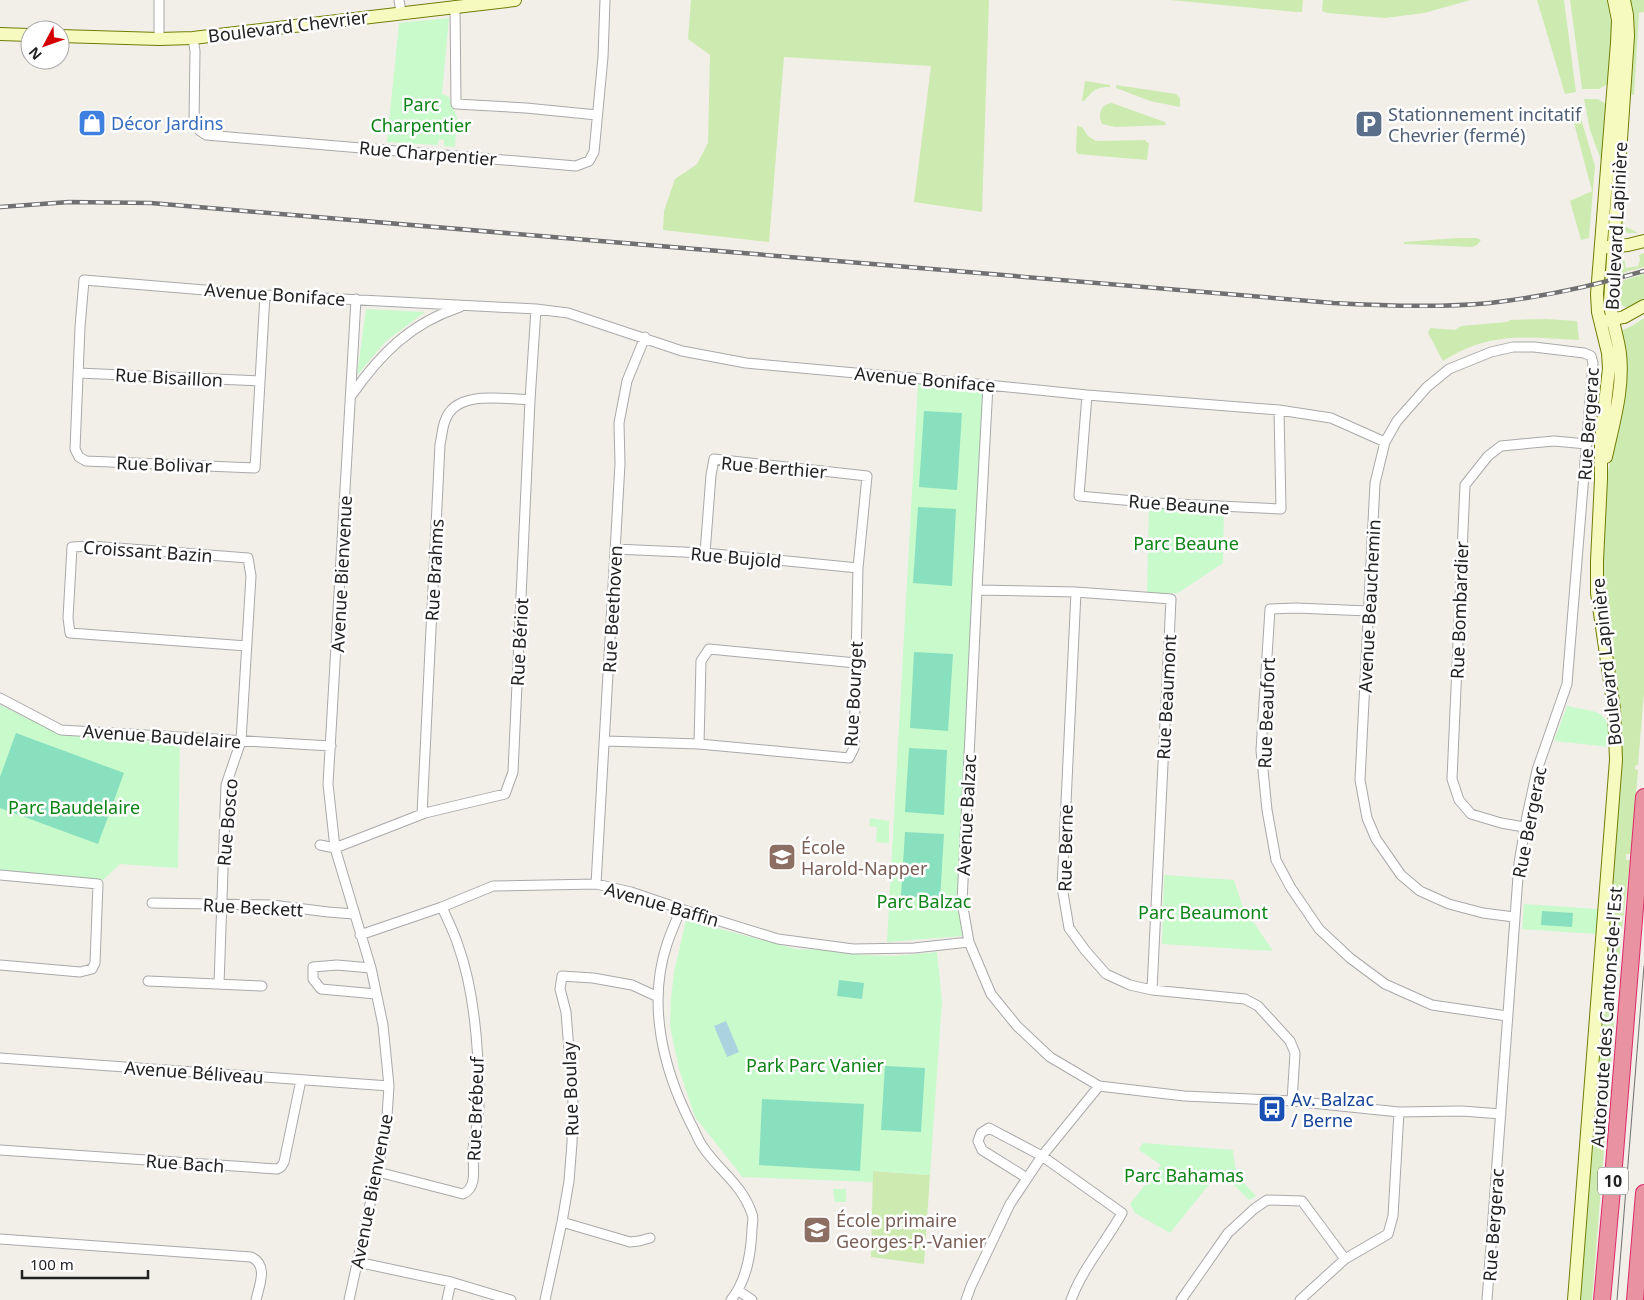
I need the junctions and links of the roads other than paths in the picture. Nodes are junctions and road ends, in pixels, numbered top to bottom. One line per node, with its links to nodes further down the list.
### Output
1 (159, 0): 12 (street)
2 (515, 0): 7 (main road, Boulevard Chevrier)
3 (606, 0): 13 (street, Rue Charpentier)
4 (1614, 0): 16 (main road, Boulevard Lapinière)
5 (1624, 0): 15 (main road, Boulevard Lapinière)
6 (400, 6): 7 (main road, Boulevard Chevrier); 11 (main road, Boulevard Chevrier)
7 (455, 6): 13 (street)
8 (0, 34): 9 (main road)
9 (20, 35)
10 (70, 36): 12 (main road, Boulevard Chevrier)
11 (193, 38): 12 (main road, Boulevard Chevrier); 13 (street, Rue Charpentier)
12 (159, 39)
13 (597, 115)
14 (1644, 241): 15 (main road)
15 (1614, 246): 16 (main road); 23 (main road, Boulevard Lapinière)
16 (1601, 247): 23 (main road, Boulevard Lapinière)
17 (84, 280): 18 (street, Avenue Boniface); 26 (street, Rue Bolivar)
18 (265, 295): 19 (street, Avenue Boniface); 27 (street, Rue Bolivar)
19 (356, 299): 20 (street, Avenue Boniface); 30 (street, Avenue Bienvenue)
20 (466, 305): 22 (street, Avenue Boniface); 30 (street, Avenue Boniface)
21 (1644, 306): 23 (main road)
22 (536, 309): 24 (street, Avenue Boniface); 31 (street, Rue Bériot)
23 (1606, 321): 92 (main road, Boulevard Lapinière)
24 (645, 337): 28 (street, Avenue Boniface); 36 (street, Rue Beethoven)
25 (1584, 353): 33 (street, Avenue Beauchemin); 34 (street, Rue Bergerac)
26 (78, 372): 27 (street, Rue Bisaillon); 27 (street, Rue Bolivar)
27 (260, 381)
28 (988, 385): 29 (street, Avenue Boniface); 39 (street, Avenue Balzac)
29 (1087, 395): 32 (street, Avenue Boniface); 32 (street, Rue Beaune)
30 (351, 396): 48 (street, Avenue Bienvenue)
31 (530, 400): 50 (street, Rue Bériot); 50 (street, Rue Brahms)
32 (1279, 410): 33 (street, Avenue Boniface)
33 (1385, 442): 41 (street, Avenue Beauchemin)
34 (1587, 444): 51 (street, Rue Bergerac); 51 (street, Rue Bombardier)
35 (867, 476): 37 (street, Rue Berthier); 38 (street, Rue Bourget)
36 (615, 549): 37 (street, Rue Bujold); 46 (street, Rue Beethoven)
37 (705, 553): 38 (street, Rue Bujold)
38 (858, 568): 43 (street, Rue Bourget)
39 (977, 590): 40 (street, Rue Beaumont); 63 (street, Avenue Balzac)
40 (1076, 592): 69 (street, Rue Berne); 69 (street, Rue Beaumont)
41 (1369, 610): 61 (street, Avenue Beauchemin); 72 (street, Rue Beaufort)
42 (247, 646): 42 (street, Croissant Bazin); 45 (street, Croissant Bazin)
43 (856, 663): 47 (street); 47 (street, Rue Bourget)
44 (0, 698): 45 (street, Avenue Baudelaire)
45 (241, 741): 48 (street, Avenue Baudelaire); 57 (street, Rue Bosco)
46 (606, 741): 47 (street, Rue Bourget); 55 (street, Rue Beethoven)
47 (699, 744)
48 (330, 746): 53 (street, Avenue Bienvenue)
49 (1644, 797): 105 (highway, Autoroute des Cantons-de-l'Est / 10)
50 (422, 814): 53 (street, Rue Bériot)
51 (1524, 827): 61 (street, Rue Bergerac)
52 (320, 845): 53 (street)
53 (335, 848): 60 (street, Avenue Bienvenue)
54 (0, 875): 64 (street)
55 (596, 884): 58 (street, Avenue Baffin); 59 (street, Avenue Baffin)
56 (152, 903): 57 (street, Rue Beckett)
57 (221, 905): 60 (street, Rue Beckett); 67 (street, Rue Bosco)
58 (442, 907): 62 (street, Avenue Baffin); 82 (street, Rue Brébeuf)
59 (681, 909): 63 (street, Avenue Baffin); 71 (street)
60 (354, 914): 62 (street, Avenue Bienvenue)
61 (1514, 917): 72 (street, Rue Bergerac)
62 (360, 935): 65 (street, Avenue Bienvenue)
63 (969, 942): 76 (street, Avenue Balzac)
64 (0, 965)
65 (371, 968): 70 (street, Avenue Bienvenue); 70 (street)
66 (148, 981): 67 (street)
67 (219, 984): 68 (street)
68 (262, 986)
69 (1152, 990): 77 (street, Rue Berne)
70 (376, 994): 75 (street, Avenue Bienvenue)
71 (658, 997): 85 (street, Rue Boulay); 91 (street)
72 (1507, 1016): 79 (street, Rue Bergerac)
73 (0, 1058): 74 (street, Avenue Béliveau)
74 (301, 1080): 75 (street, Avenue Béliveau); 80 (street, Rue Bach)
75 (388, 1086): 82 (street, Avenue Bienvenue)
76 (1099, 1086): 77 (street, Avenue Balzac); 81 (street)
77 (1292, 1101): 78 (street, Avenue Balzac)
78 (1399, 1112): 79 (street, Avenue Balzac); 88 (street)
79 (1501, 1114): 104 (street, Rue Bergerac)
80 (0, 1150)
81 (1042, 1156): 83 (street); 83 (street); 101 (street)
82 (378, 1172): 89 (street, Avenue Bienvenue)
83 (1027, 1178): 100 (street)
84 (1644, 1193): 106 (highway, 10)
85 (562, 1222): 86 (street); 97 (street, Rue Boulay)
86 (650, 1238)
87 (0, 1239): 93 (street)
88 (1344, 1259): 102 (street); 103 (street)
89 (357, 1262): 90 (street); 94 (street, Avenue Bienvenue)
90 (451, 1282): 95 (street); 96 (street)
91 (739, 1291): 98 (street); 99 (street)
92 (1573, 1298)
93 (256, 1300)
94 (349, 1300)
95 (447, 1300)
96 (511, 1300)
97 (545, 1300)
98 (732, 1300)
99 (752, 1300)
100 (966, 1300)
101 (1070, 1300)
102 (1180, 1300)
103 (1300, 1300)
104 (1487, 1300)
105 (1602, 1300)
106 (1635, 1300)

